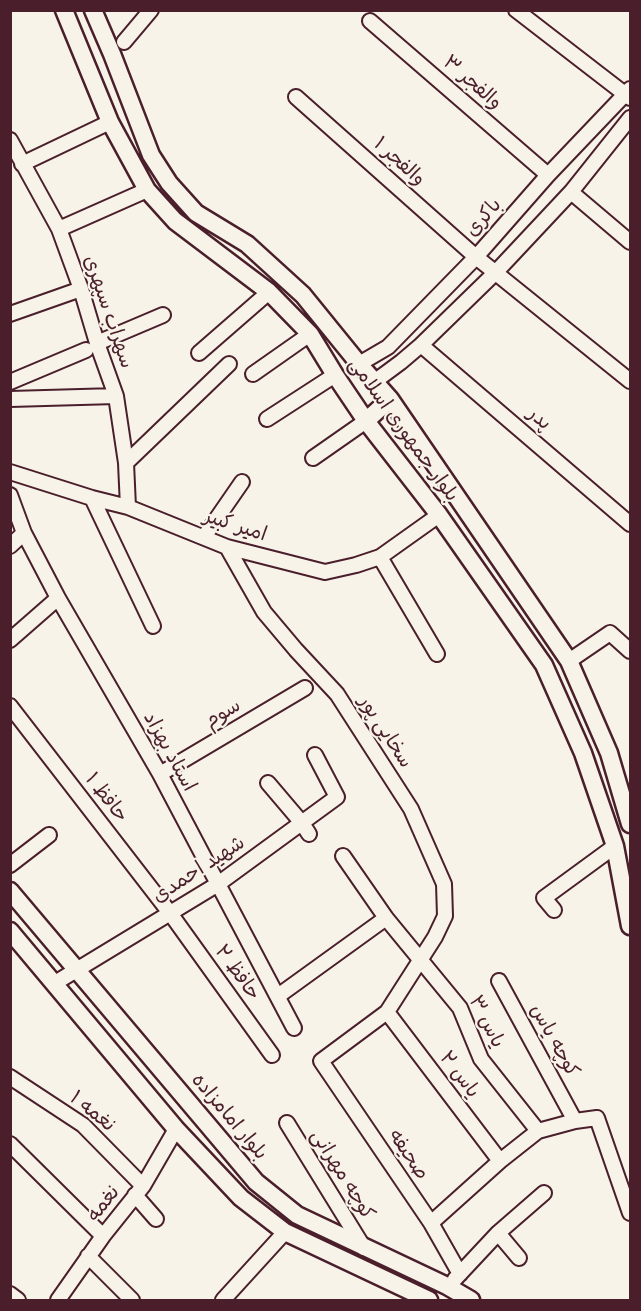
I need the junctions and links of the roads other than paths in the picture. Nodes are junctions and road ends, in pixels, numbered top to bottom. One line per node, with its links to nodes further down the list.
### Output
1 (64, 10): 10 (main road, بلوار جمهوری اسلامی)
2 (93, 10): 31 (main road, بلوار جمهوری اسلامی)
3 (151, 10): 6 (street)
4 (516, 10): 7 (street)
5 (370, 21): 13 (street, والفجر ۳)
6 (124, 42)
7 (629, 94): 13 (street, باکری)
8 (296, 97): 18 (street, والفجر ۱)
9 (630, 118): 15 (street)
10 (110, 122): 12 (street); 14 (main road, بلوار جمهوری اسلامی)
11 (10, 140): 12 (street, سهراب سپهری)
12 (22, 164): 16 (street, سهراب سپهری)
13 (548, 175): 18 (street, باکری)
14 (147, 190): 16 (street); 21 (main road, بلوار جمهوری اسلامی)
15 (570, 192): 17 (street); 19 (street)
16 (59, 229): 20 (street, سهراب سپهری)
17 (630, 242)
18 (476, 257): 19 (street, والفجر ۱); 27 (street, باکری)
19 (496, 272): 25 (street); 34 (street, والفجر ۱)
20 (81, 289): 22 (street); 26 (street, سهراب سپهری)
21 (269, 292): 24 (main road, بلوار جمهوری اسلامی); 28 (street)
22 (10, 314)
23 (163, 315): 26 (street)
24 (310, 334): 32 (street); 33 (main road, بلوار جمهوری اسلامی)
25 (422, 345): 29 (street); 50 (street, پدر)
26 (91, 347): 35 (street); 37 (street, سهراب سپهری)
27 (388, 347): 29 (street); 31 (street, باکری)
28 (199, 353)
29 (401, 362): 36 (street)
30 (229, 364): 43 (street)
31 (359, 364): 36 (main road, بلوار جمهوری اسلامی)
32 (253, 374)
33 (335, 375): 40 (street); 41 (main road, بلوار جمهوری اسلامی)
34 (630, 381)
35 (10, 382)
36 (374, 382): 39 (main road, بلوار جمهوری اسلامی)
37 (116, 396): 38 (street); 43 (street, سهراب سپهری)
38 (10, 399)
39 (390, 399): 41 (main road); 61 (main road, بلوار جمهوری اسلامی)
40 (267, 419)
41 (366, 421): 42 (street); 49 (main road, بلوار جمهوری اسلامی)
42 (313, 458)
43 (126, 463): 48 (street, سهراب سپهری)
44 (10, 472): 47 (street, امیر کبیر)
45 (242, 482): 52 (street)
46 (10, 495): 51 (street, استاد بهزاد)
47 (92, 498): 48 (street, امیر کبیر); 57 (street)
48 (128, 507): 52 (street, امیر کبیر)
49 (439, 514): 55 (street, امیر کبیر); 70 (main road, بلوار جمهوری اسلامی)
50 (630, 524)
51 (24, 533): 53 (street); 56 (street, استاد بهزاد)
52 (204, 537): 54 (street, امیر کبیر)
53 (10, 546)
54 (227, 546): 55 (street, امیر کبیر); 80 (street, سخایی پور)
55 (380, 558): 60 (street)
56 (58, 598): 58 (street); 65 (street, استاد بهزاد)
57 (153, 626)
58 (10, 640)
59 (630, 651): 61 (street)
60 (437, 654)
61 (569, 661): 67 (main road, بلوار جمهوری اسلامی)
62 (305, 688): 65 (street, سوم)
63 (10, 706): 76 (street, حافظ ۱)
64 (315, 755): 68 (street, شهید احمدی)
65 (160, 774): 73 (street, استاد بهزاد)
66 (268, 783): 68 (street)
67 (630, 824)
68 (305, 828): 73 (street, شهید احمدی)
69 (49, 835): 72 (street)
70 (615, 846): 75 (street); 78 (main road, بلوار جمهوری اسلامی)
71 (344, 856): 77 (street, یاس ۳)
72 (10, 865)
73 (218, 884): 76 (street, شهید احمدی); 84 (street, استاد بهزاد)
74 (10, 891): 81 (main road, بلوار امامزاده)
75 (554, 910)
76 (170, 913): 81 (street, شهید احمدی); 87 (street, حافظ ۲)
77 (386, 918): 80 (street, یاس ۳); 84 (street)
78 (630, 926)
79 (10, 931): 83 (main road)
80 (421, 959): 85 (street, سخایی پور); 92 (street, یاس ۳)
81 (77, 969): 83 (street, شهید احمدی); 103 (main road, بلوار امامزاده)
82 (499, 981): 89 (street, کوچه یاس)
83 (55, 983): 91 (main road)
84 (278, 996): 86 (street, استاد بهزاد)
85 (387, 1012): 94 (street, یاس ۲); 99 (street, صحیفه)
86 (294, 1028)
87 (272, 1056)
88 (10, 1077): 95 (street, نغمه ۱)
89 (575, 1121): 92 (street); 97 (street)
90 (287, 1123): 103 (street, کوچه مهرانی)
91 (176, 1129): 95 (street, نغمه); 100 (main road)
92 (538, 1131): 94 (street)
93 (10, 1144): 102 (street)
94 (500, 1161): 99 (street)
95 (139, 1190): 98 (street, نغمه ۱); 102 (street, نغمه)
96 (544, 1193): 101 (street)
97 (630, 1213)
98 (156, 1219)
99 (431, 1223): 106 (street, صحیفه)
100 (285, 1232): 112 (street); 113 (main road)
101 (498, 1233): 105 (street); 106 (street)
102 (103, 1236): 104 (street, نغمه)
103 (364, 1248): 107 (main road, بلوار امامزاده)
104 (88, 1257): 110 (street, نغمه); 111 (street)
105 (519, 1258)
106 (460, 1274): 107 (street)
107 (447, 1286): 114 (main road, بلوار امامزاده)
108 (10, 1294): 109 (street)
109 (18, 1300)
110 (58, 1300)
111 (132, 1300)
112 (223, 1300)
113 (429, 1300)
114 (471, 1300)

